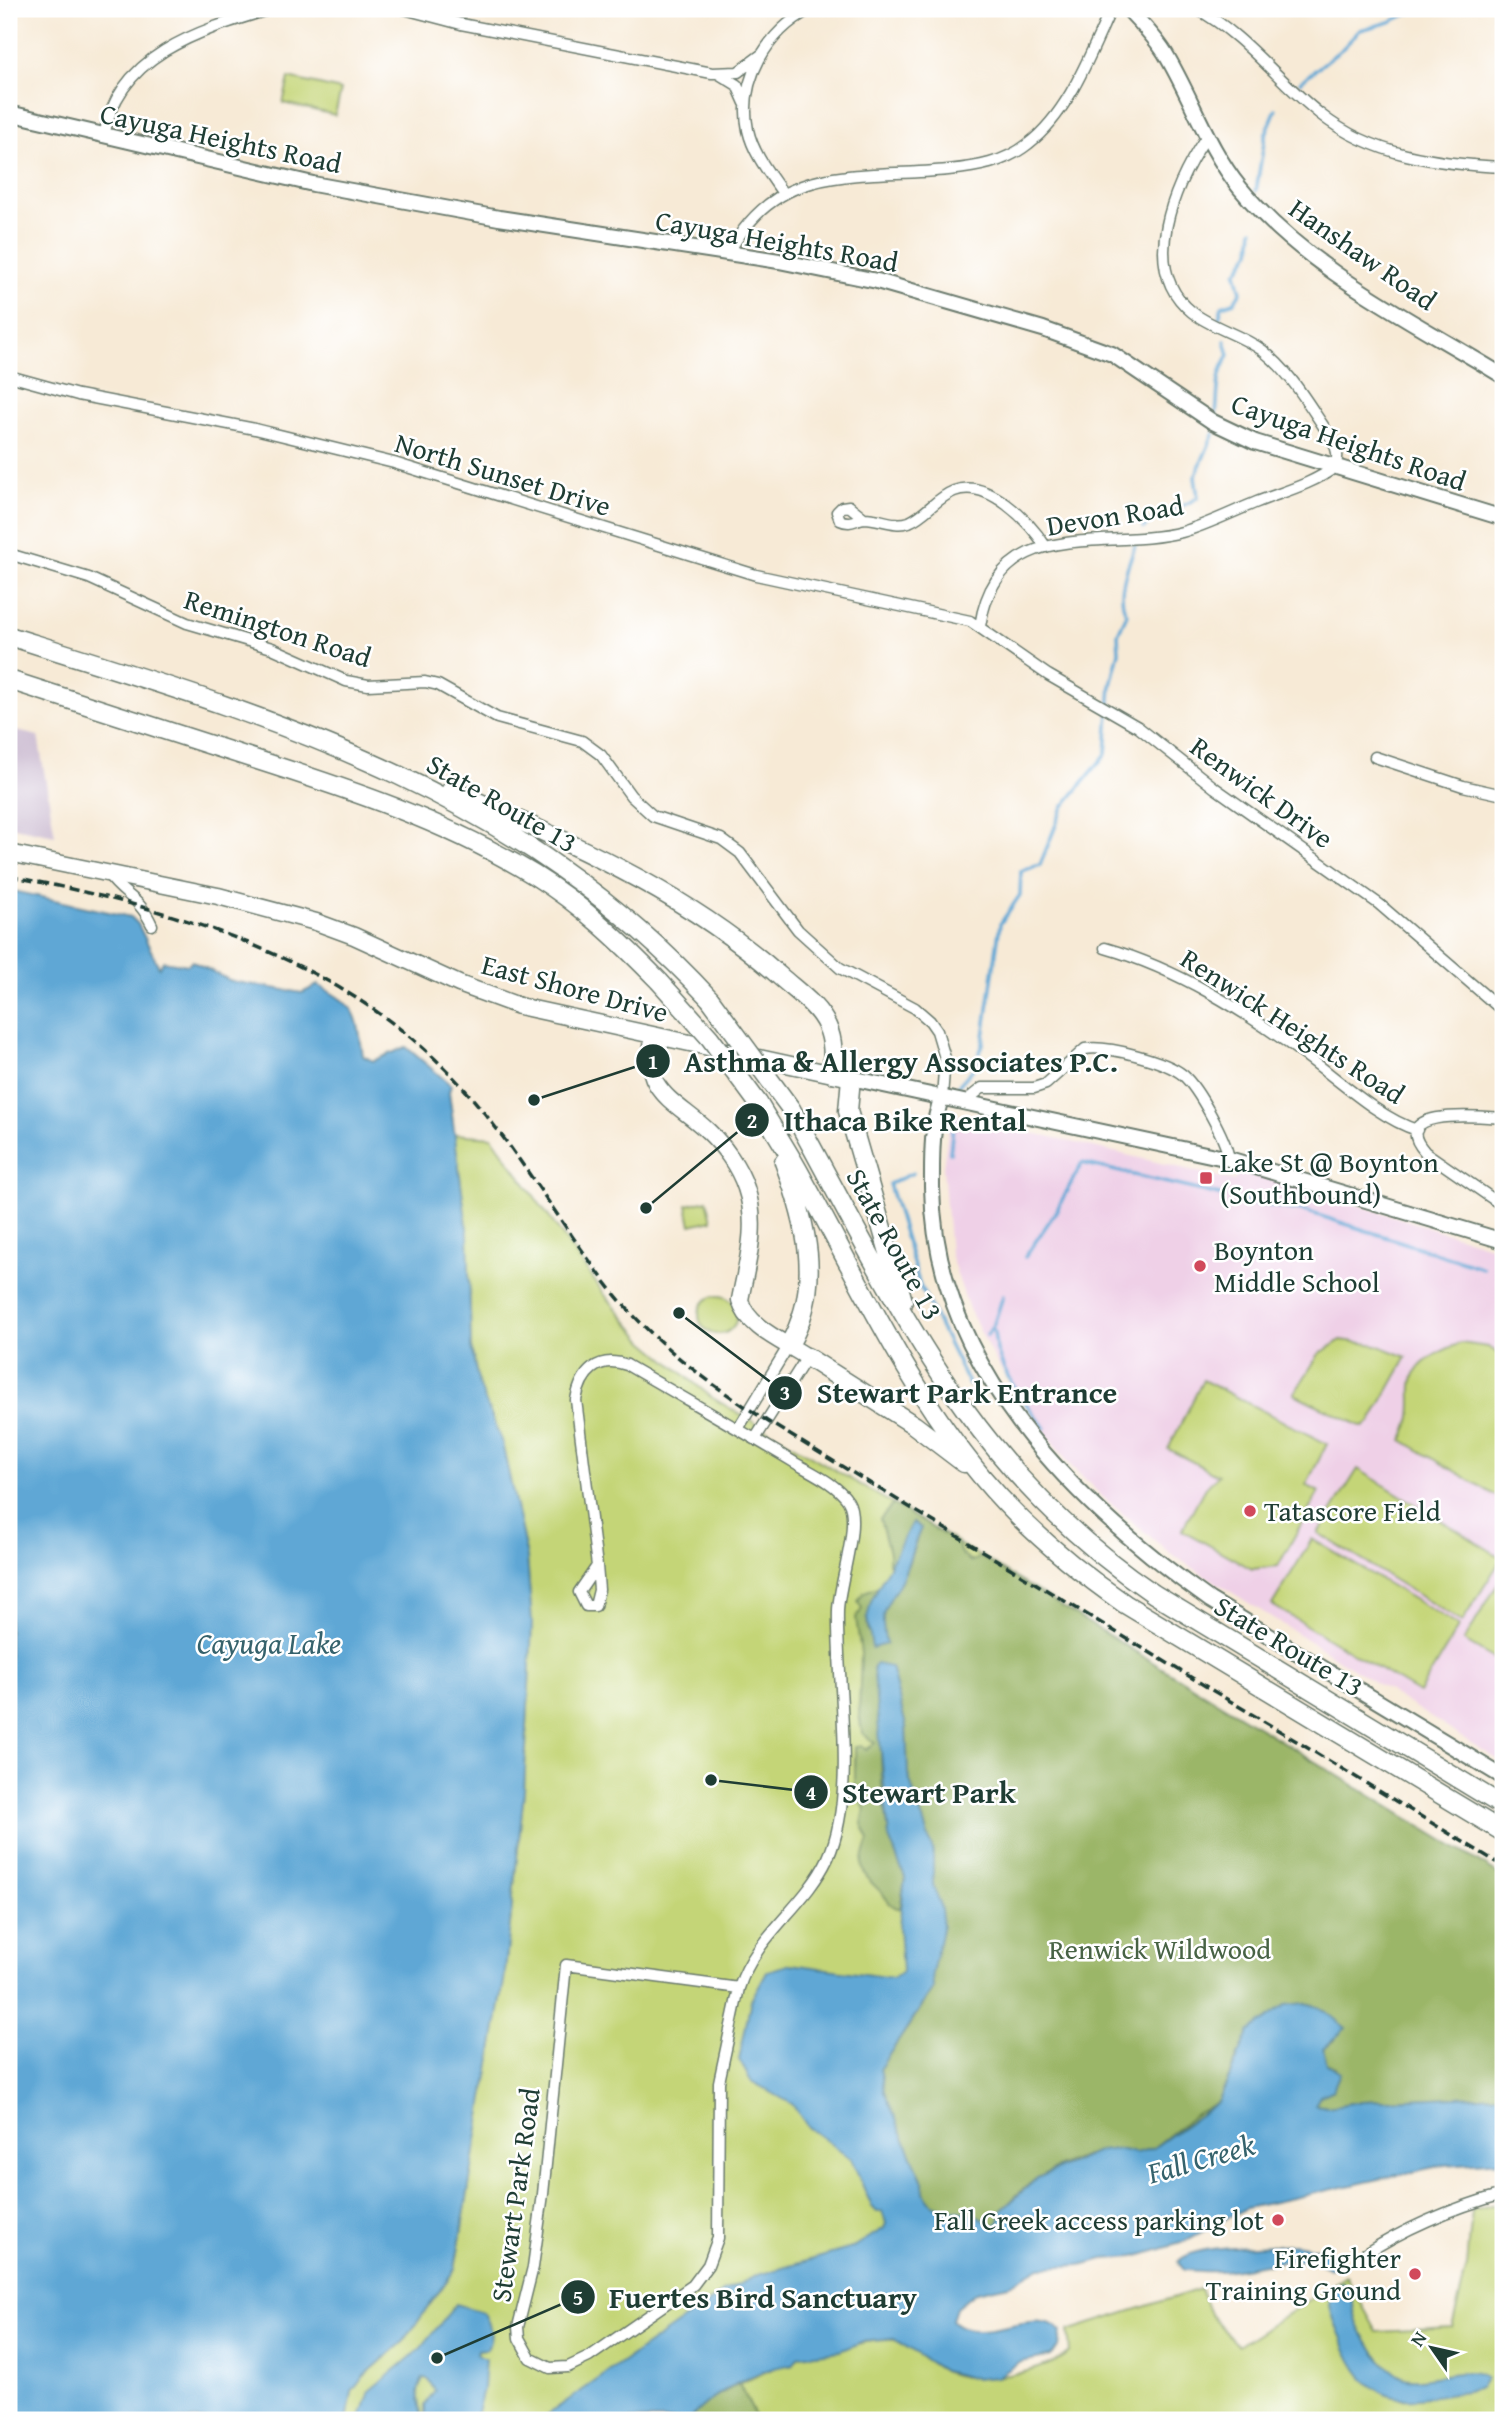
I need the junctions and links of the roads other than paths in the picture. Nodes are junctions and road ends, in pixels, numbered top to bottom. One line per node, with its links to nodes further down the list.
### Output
1 (271, 9): 11 (street)
2 (404, 9): 8 (street)
3 (811, 9): 7 (street)
4 (1111, 9): 14 (street)
5 (1128, 9): 12 (street, Hanshaw Road)
6 (1197, 9): 13 (street)
7 (761, 55): 8 (street); 9 (street)
8 (719, 74): 9 (street)
9 (745, 103): 14 (street)
10 (9, 113): 11 (street, Cayuga Heights Road)
11 (104, 137): 15 (street, Cayuga Heights Road)
12 (1206, 137): 17 (street, Hanshaw Road); 18 (street)
13 (1503, 167)
14 (782, 192): 15 (street)
15 (728, 254): 18 (street, Cayuga Heights Road)
16 (9, 376): 23 (street, North Sunset Drive)
17 (1503, 376)
18 (1335, 467): 20 (street, Cayuga Heights Road); 21 (street, Devon Road)
19 (864, 518): 21 (street)
20 (1503, 518)
21 (1046, 547): 23 (street, Devon Road)
22 (9, 554): 37 (street, Remington Road)
23 (980, 626): 33 (street, Renwick Drive)
24 (9, 636): 27 (highway, State Route 13)
25 (9, 680): 40 (highway, State Route 13, bridge)
26 (1375, 757): 28 (street)
27 (376, 763): 35 (highway); 45 (highway, State Route 13, bridge)
28 (1503, 795)
29 (9, 853): 30 (main road, East Shore Drive)
30 (108, 873): 31 (street); 34 (main road, East Shore Drive)
31 (152, 925)
32 (1105, 947): 41 (street, Renwick Heights Road)
33 (1503, 1012)
34 (654, 1038): 35 (main road, East Shore Drive); 46 (main road)
35 (832, 1073): 36 (main road, East Shore Drive)
36 (851, 1078): 37 (street, East Shore Drive); 45 (highway)
37 (942, 1097): 38 (street, East Shore Drive); 52 (street)
38 (970, 1104): 42 (street, East Shore Drive); 42 (street)
39 (1503, 1118): 41 (street)
40 (771, 1126): 46 (highway); 50 (highway, State Route 13)
41 (1417, 1130): 43 (street)
42 (1229, 1159): 44 (street, East Shore Drive)
43 (1503, 1206)
44 (1503, 1241)
45 (916, 1337): 53 (highway, State Route 13)
46 (789, 1345): 47 (main road); 48 (street)
47 (807, 1357): 49 (street); 50 (highway)
48 (738, 1429): 49 (street, Stewart Park Road); 51 (street, Stewart Park Road)
49 (755, 1439): 55 (street, Stewart Park Road)
50 (982, 1477): 54 (highway, State Route 13)
51 (597, 1566)
52 (1503, 1777)
53 (1503, 1806)
54 (1503, 1832)
55 (739, 1988): 55 (street, Stewart Park Road)
56 (1503, 2194): 57 (street)
57 (1360, 2257)

